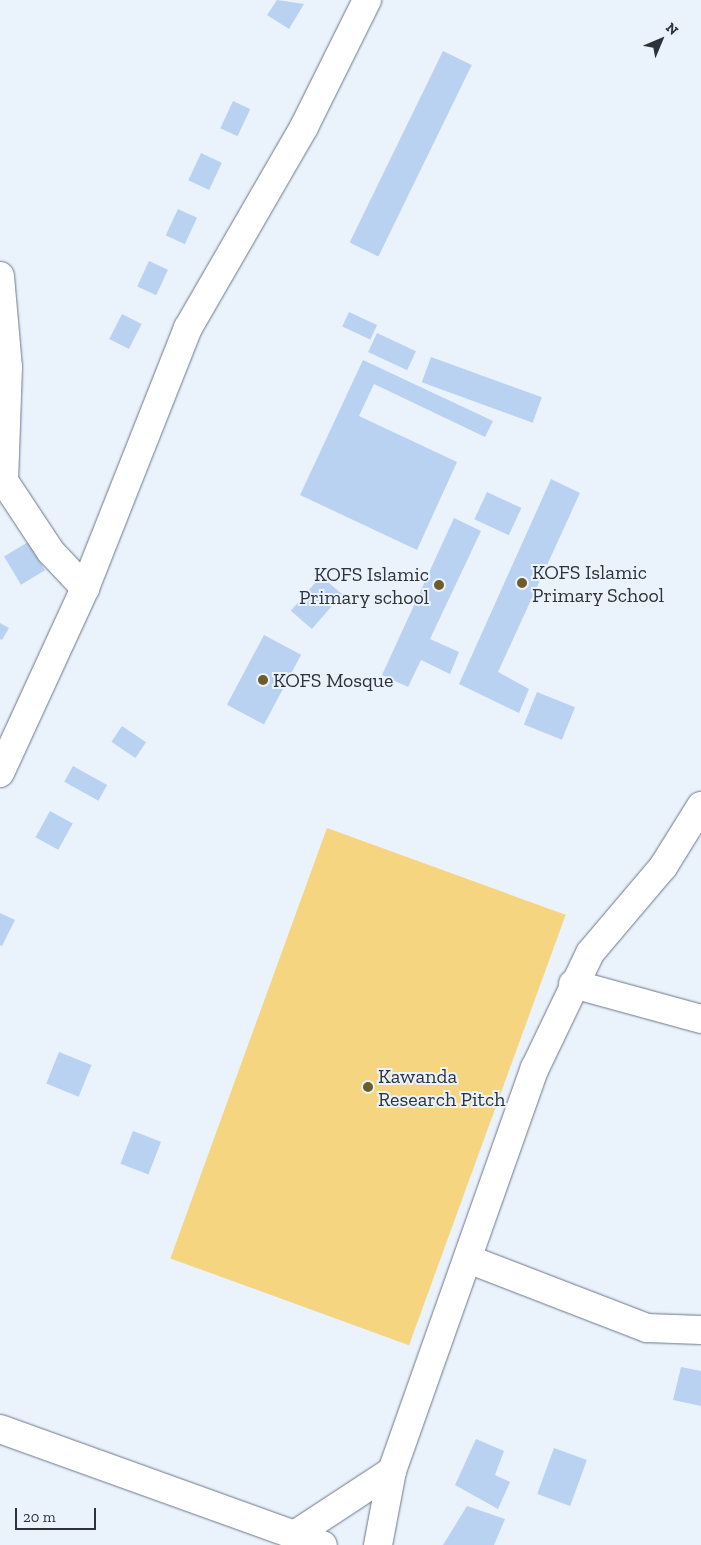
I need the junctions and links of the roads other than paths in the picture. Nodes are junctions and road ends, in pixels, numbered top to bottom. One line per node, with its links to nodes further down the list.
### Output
1 (367, 0): 4 (street)
2 (0, 276): 3 (street)
3 (2, 477): 4 (street)
4 (85, 588): 5 (street)
5 (0, 773)
6 (701, 806): 7 (street)
7 (573, 984): 8 (street); 9 (street)
8 (701, 1019)
9 (468, 1259): 10 (street); 12 (street)
10 (701, 1330)
11 (0, 1429): 13 (street)
12 (392, 1470): 13 (street); 15 (street)
13 (296, 1534): 14 (street)
14 (323, 1545)
15 (378, 1545)

